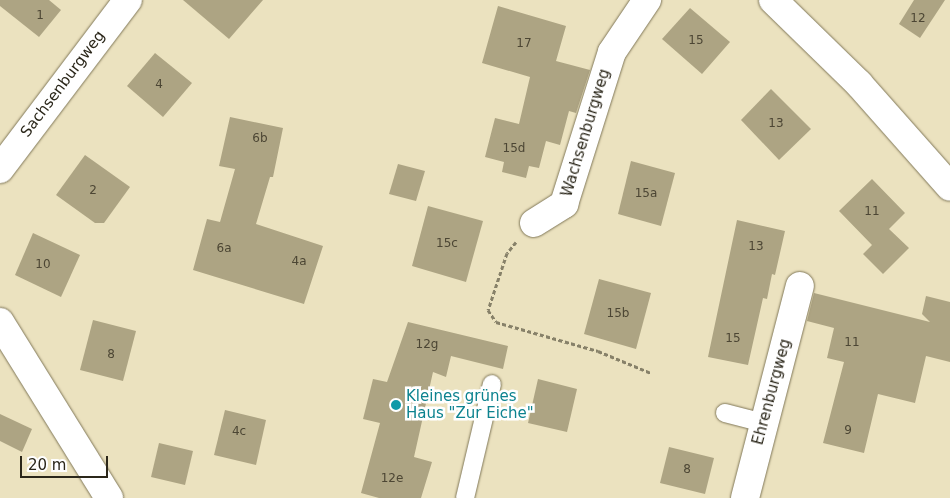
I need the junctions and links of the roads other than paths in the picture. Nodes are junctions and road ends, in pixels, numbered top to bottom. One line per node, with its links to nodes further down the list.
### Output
1 (128, 0): 4 (street, Sachsenburgweg)
2 (646, 0): 6 (street, Wachsenburgweg)
3 (773, 0): 5 (street)
4 (0, 169)
5 (950, 187)
6 (534, 223)
7 (800, 286): 11 (street, Ehrenburgweg)
8 (0, 322): 12 (street)
9 (492, 384): 13 (lane)
10 (725, 413): 11 (lane)
11 (764, 423): 14 (street, Ehrenburgweg)
12 (109, 498)
13 (465, 498)
14 (745, 498)

